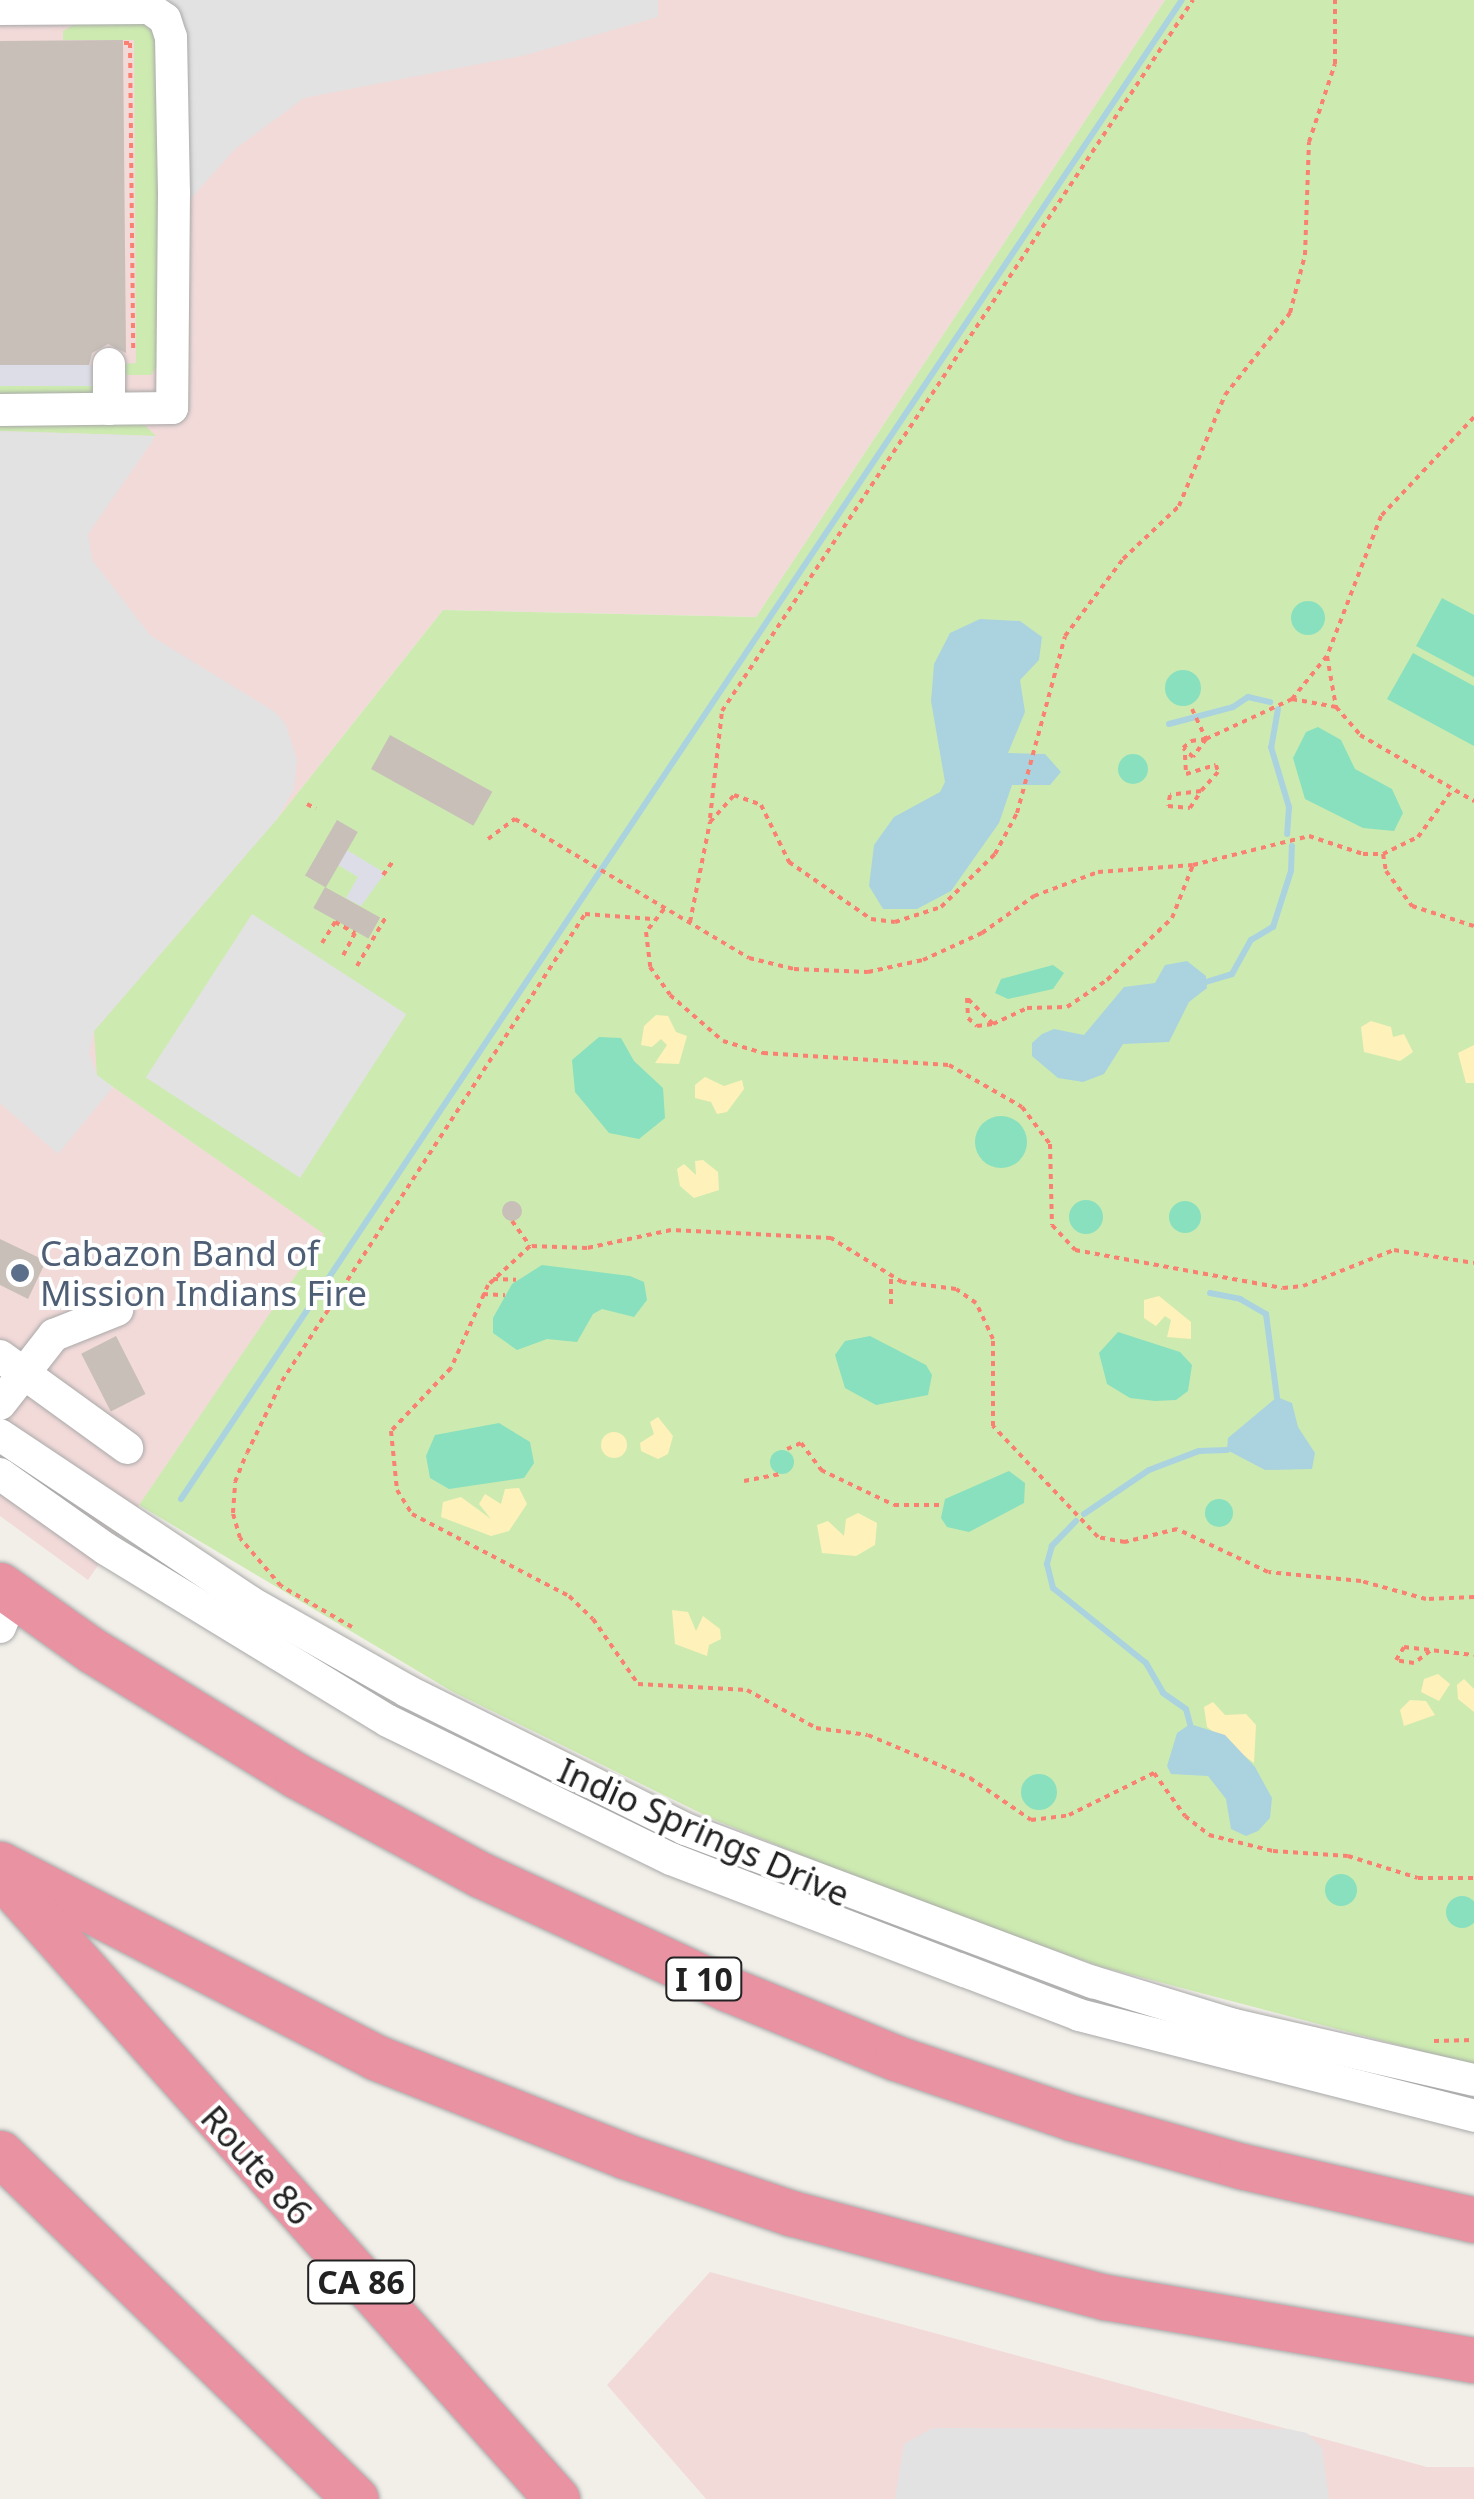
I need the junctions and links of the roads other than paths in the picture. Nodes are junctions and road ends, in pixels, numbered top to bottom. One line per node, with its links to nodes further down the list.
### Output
1 (0, 10): 4 (lane)
2 (121, 363): 4 (lane)
3 (0, 410): 4 (lane)
4 (108, 410)
5 (117, 1310): 6 (lane)
6 (12, 1365): 7 (lane); 9 (lane)
7 (0, 1404)
8 (0, 1435): 14 (lane, Indio Springs Drive)
9 (127, 1448)
10 (0, 1474): 15 (lane, Indio Springs Drive)
11 (4, 1602): 17 (highway, I 10)
12 (0, 1864): 18 (highway)
13 (0, 1874): 20 (highway, Route 86 / CA 86)
14 (1474, 2080)
15 (1474, 2116)
16 (0, 2152): 19 (highway)
17 (1474, 2220)
18 (1474, 2360)
19 (356, 2499)
20 (557, 2499)

